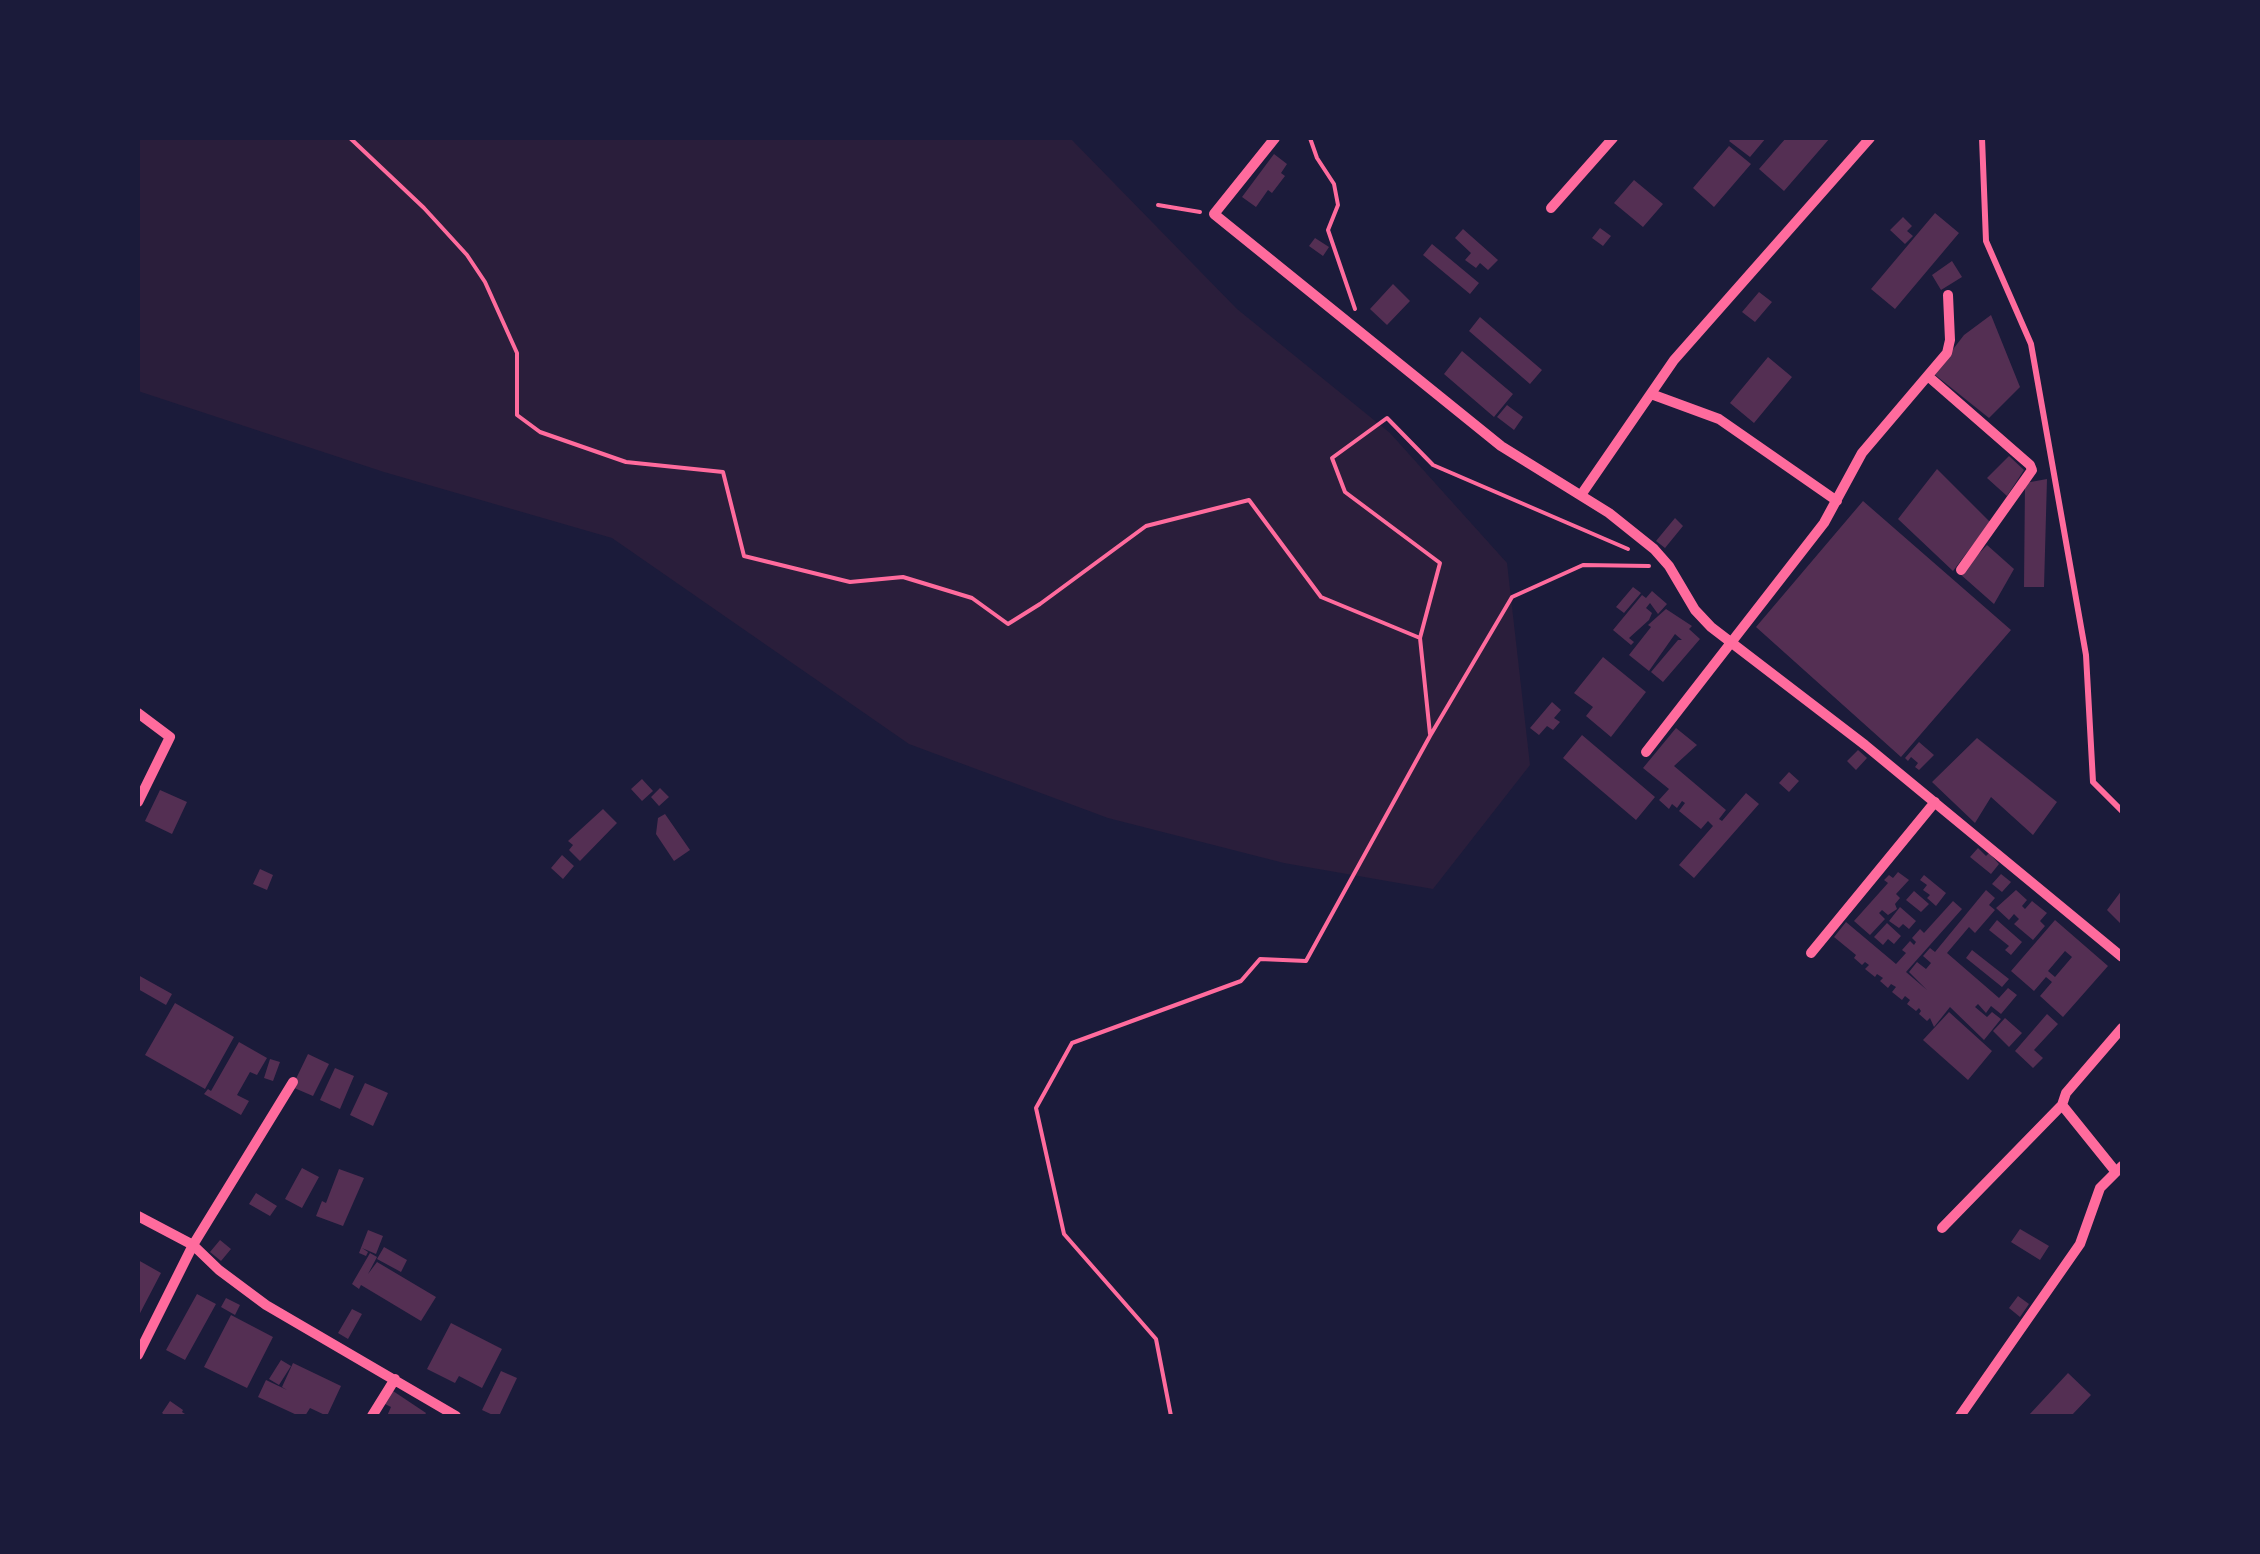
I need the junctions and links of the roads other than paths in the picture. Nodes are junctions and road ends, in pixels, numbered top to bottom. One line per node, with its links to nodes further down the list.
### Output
1 (1275, 138): 9 (street)
2 (1613, 138): 5 (street)
3 (1870, 138): 8 (street)
4 (1982, 138): 17 (lane)
5 (1551, 208)
6 (1948, 295): 7 (street)
7 (1930, 376): 10 (street); 11 (street)
8 (1651, 394): 9 (street); 10 (street)
9 (1581, 496): 12 (street)
10 (1837, 501): 12 (street)
11 (1961, 570)
12 (1731, 643): 14 (street); 16 (street)
13 (138, 713): 15 (street)
14 (1646, 752)
15 (138, 802)
16 (1935, 802): 18 (street); 19 (street)
17 (2122, 812)
18 (1811, 952)
19 (2122, 958)
20 (2122, 1028): 22 (street)
21 (293, 1082): 26 (street)
22 (2062, 1105): 23 (street); 25 (street)
23 (2119, 1169): 31 (street)
24 (138, 1216): 26 (street)
25 (1942, 1228)
26 (193, 1245): 27 (street); 28 (street)
27 (138, 1355)
28 (395, 1379): 29 (street); 30 (street)
29 (372, 1416)
30 (456, 1416)
31 (1960, 1416)

